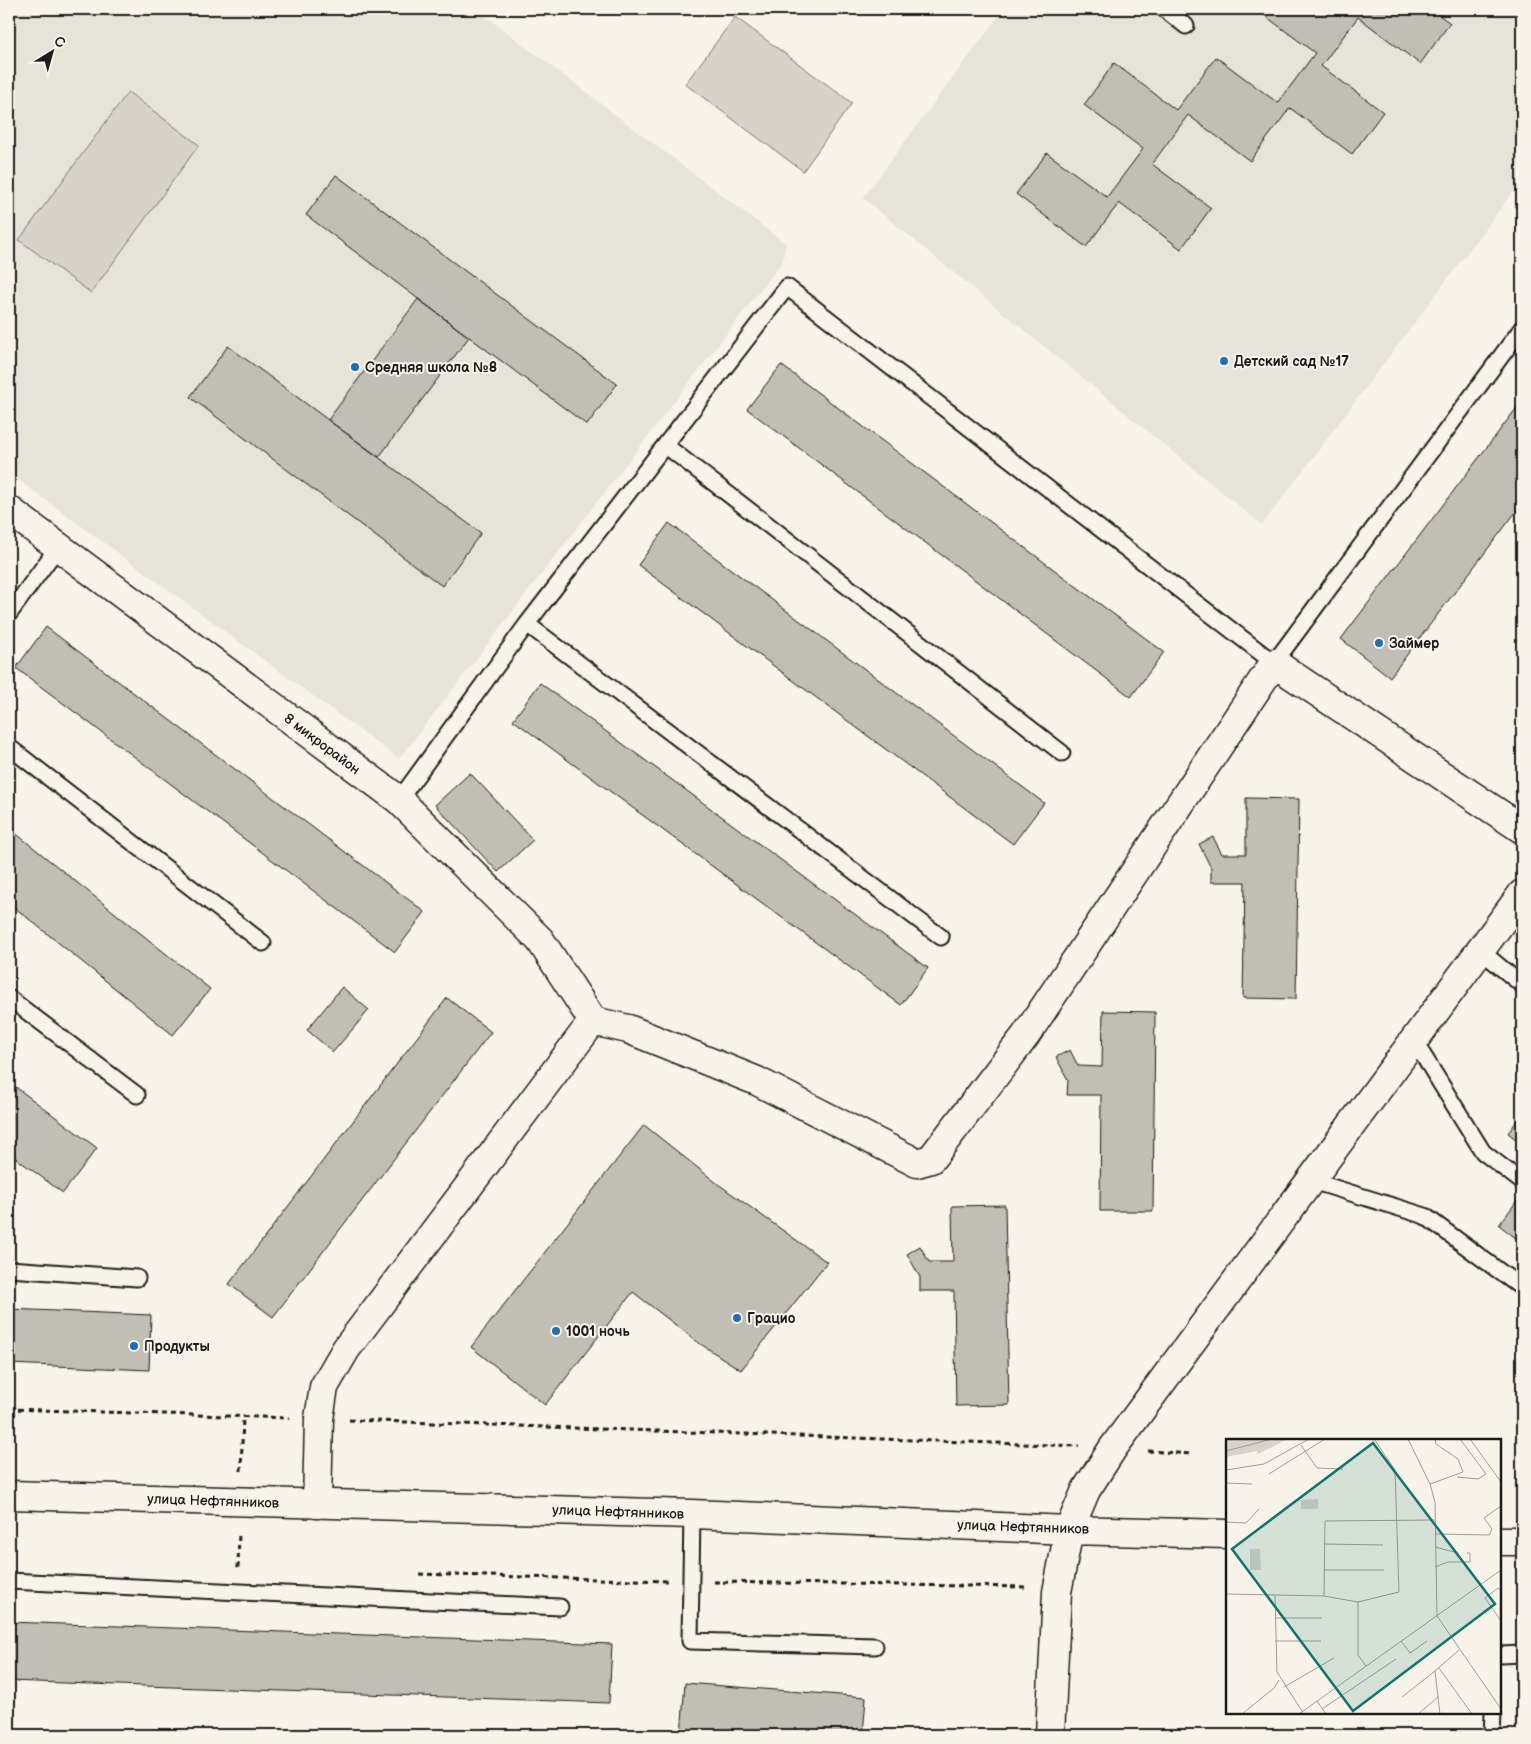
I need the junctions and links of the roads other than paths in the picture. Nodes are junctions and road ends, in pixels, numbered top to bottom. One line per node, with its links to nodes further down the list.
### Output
1 (1164, 9): 2 (lane)
2 (1186, 26)
3 (1522, 328): 9 (lane)
4 (665, 445): 8 (lane); 9 (lane); 11 (lane)
5 (9, 510): 6 (street, 8 микрорайон)
6 (58, 547): 7 (lane); 12 (street, 8 микрорайон)
7 (9, 614)
8 (527, 624): 12 (lane); 15 (lane)
9 (1274, 663): 13 (street); 20 (street)
10 (9, 747): 16 (lane)
11 (1062, 753)
12 (399, 800): 20 (street, 8 микрорайон)
13 (1522, 829)
14 (1522, 894): 17 (street)
15 (942, 937)
16 (263, 943)
17 (1482, 951): 18 (lane); 21 (street)
18 (1522, 985)
19 (9, 998): 22 (lane)
20 (593, 1021): 29 (street)
21 (1413, 1040): 23 (street); 24 (lane)
22 (137, 1095)
23 (1309, 1180): 27 (lane); 31 (street)
24 (1522, 1182)
25 (9, 1269): 26 (lane)
26 (137, 1278)
27 (1522, 1288)
28 (9, 1495): 29 (street, улица Нефтянников)
29 (317, 1504): 30 (street, улица Нефтянников)
30 (692, 1514): 31 (street, улица Нефтянников); 37 (lane)
31 (1069, 1530): 32 (street, улица Нефтянников); 41 (street)
32 (1226, 1534)
33 (1501, 1540): 34 (street)
34 (1522, 1541)
35 (9, 1581): 36 (lane)
36 (560, 1607)
37 (875, 1646)
38 (1522, 1654): 39 (lane)
39 (1501, 1655)
40 (1492, 1714): 42 (lane)
41 (1050, 1735)
42 (1492, 1735)

